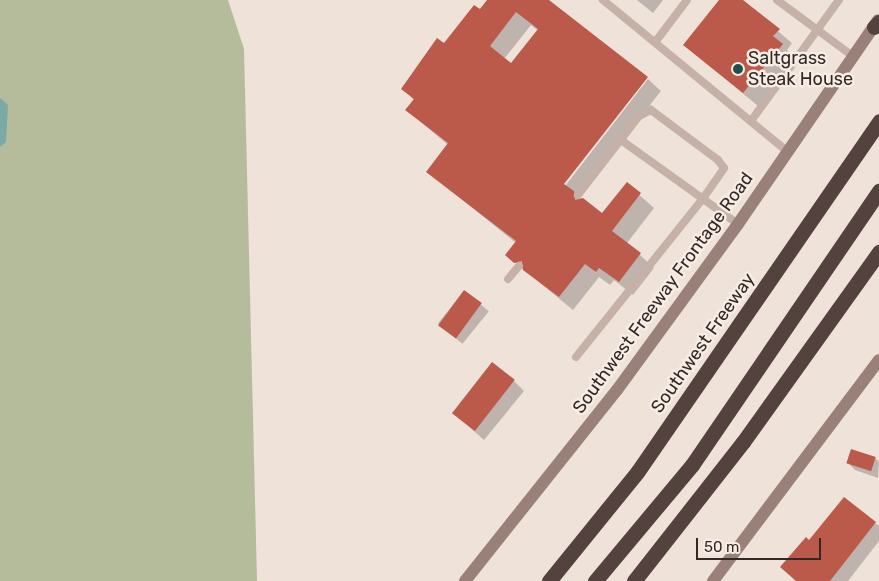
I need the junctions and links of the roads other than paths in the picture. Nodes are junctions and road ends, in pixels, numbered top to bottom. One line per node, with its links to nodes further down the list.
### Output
1 (603, 0): 7 (lane)
2 (687, 0): 7 (lane)
3 (777, 0): 6 (lane)
4 (839, 0): 6 (lane)
5 (877, 22): 8 (main road, Southwest Freeway Frontage Road)
6 (816, 31): 8 (lane); 9 (lane)
7 (656, 41): 9 (lane)
8 (854, 57): 12 (main road, Southwest Freeway Frontage Road)
9 (751, 121): 12 (lane)
10 (879, 121): 23 (highway, Southwest Freeway)
11 (621, 140): 14 (lane); 15 (lane); 15 (lane)
12 (788, 152): 16 (main road, Southwest Freeway Frontage Road)
13 (879, 192): 24 (highway)
14 (578, 195)
15 (704, 197): 16 (lane); 20 (lane)
16 (738, 224): 22 (main road, Southwest Freeway Frontage Road)
17 (879, 252): 25 (highway)
18 (519, 266): 19 (lane)
19 (508, 279)
20 (576, 357)
21 (879, 360): 26 (main road)
22 (465, 581)
23 (550, 581)
24 (595, 581)
25 (634, 581)
26 (713, 581)

